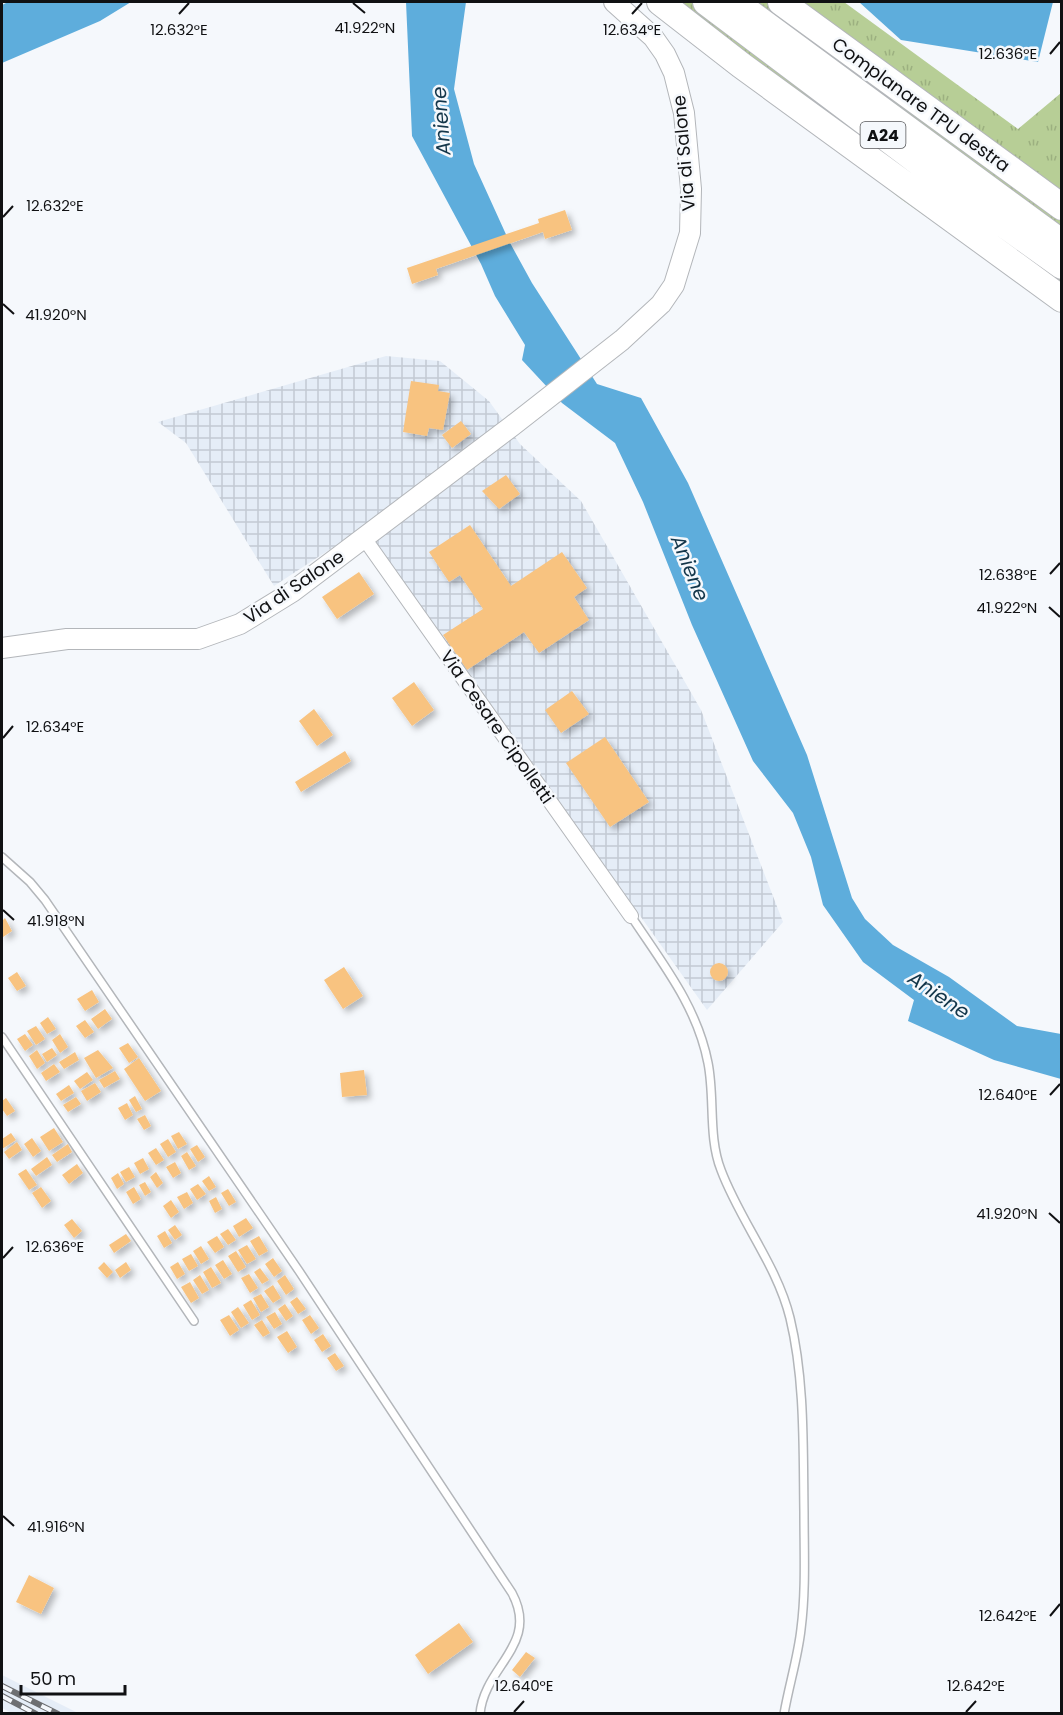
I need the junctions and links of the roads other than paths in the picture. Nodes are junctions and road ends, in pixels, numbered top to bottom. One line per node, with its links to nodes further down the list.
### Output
1 (614, 2): 10 (street, Via di Salone)
2 (660, 2): 9 (highway)
3 (706, 2): 8 (highway, A24)
4 (735, 2): 7 (highway, A24)
5 (781, 2): 6 (highway, Complanare TPU destra)
6 (1062, 207)
7 (1062, 243)
8 (1062, 266)
9 (1059, 298)
10 (364, 538): 11 (street, Via di Salone); 13 (street, Via Cesare Cipolletti)
11 (2, 648)
12 (2, 857): 16 (lane)
13 (630, 916): 17 (lane)
14 (2, 1037): 15 (lane)
15 (194, 1321)
16 (480, 1713)
17 (784, 1713)

